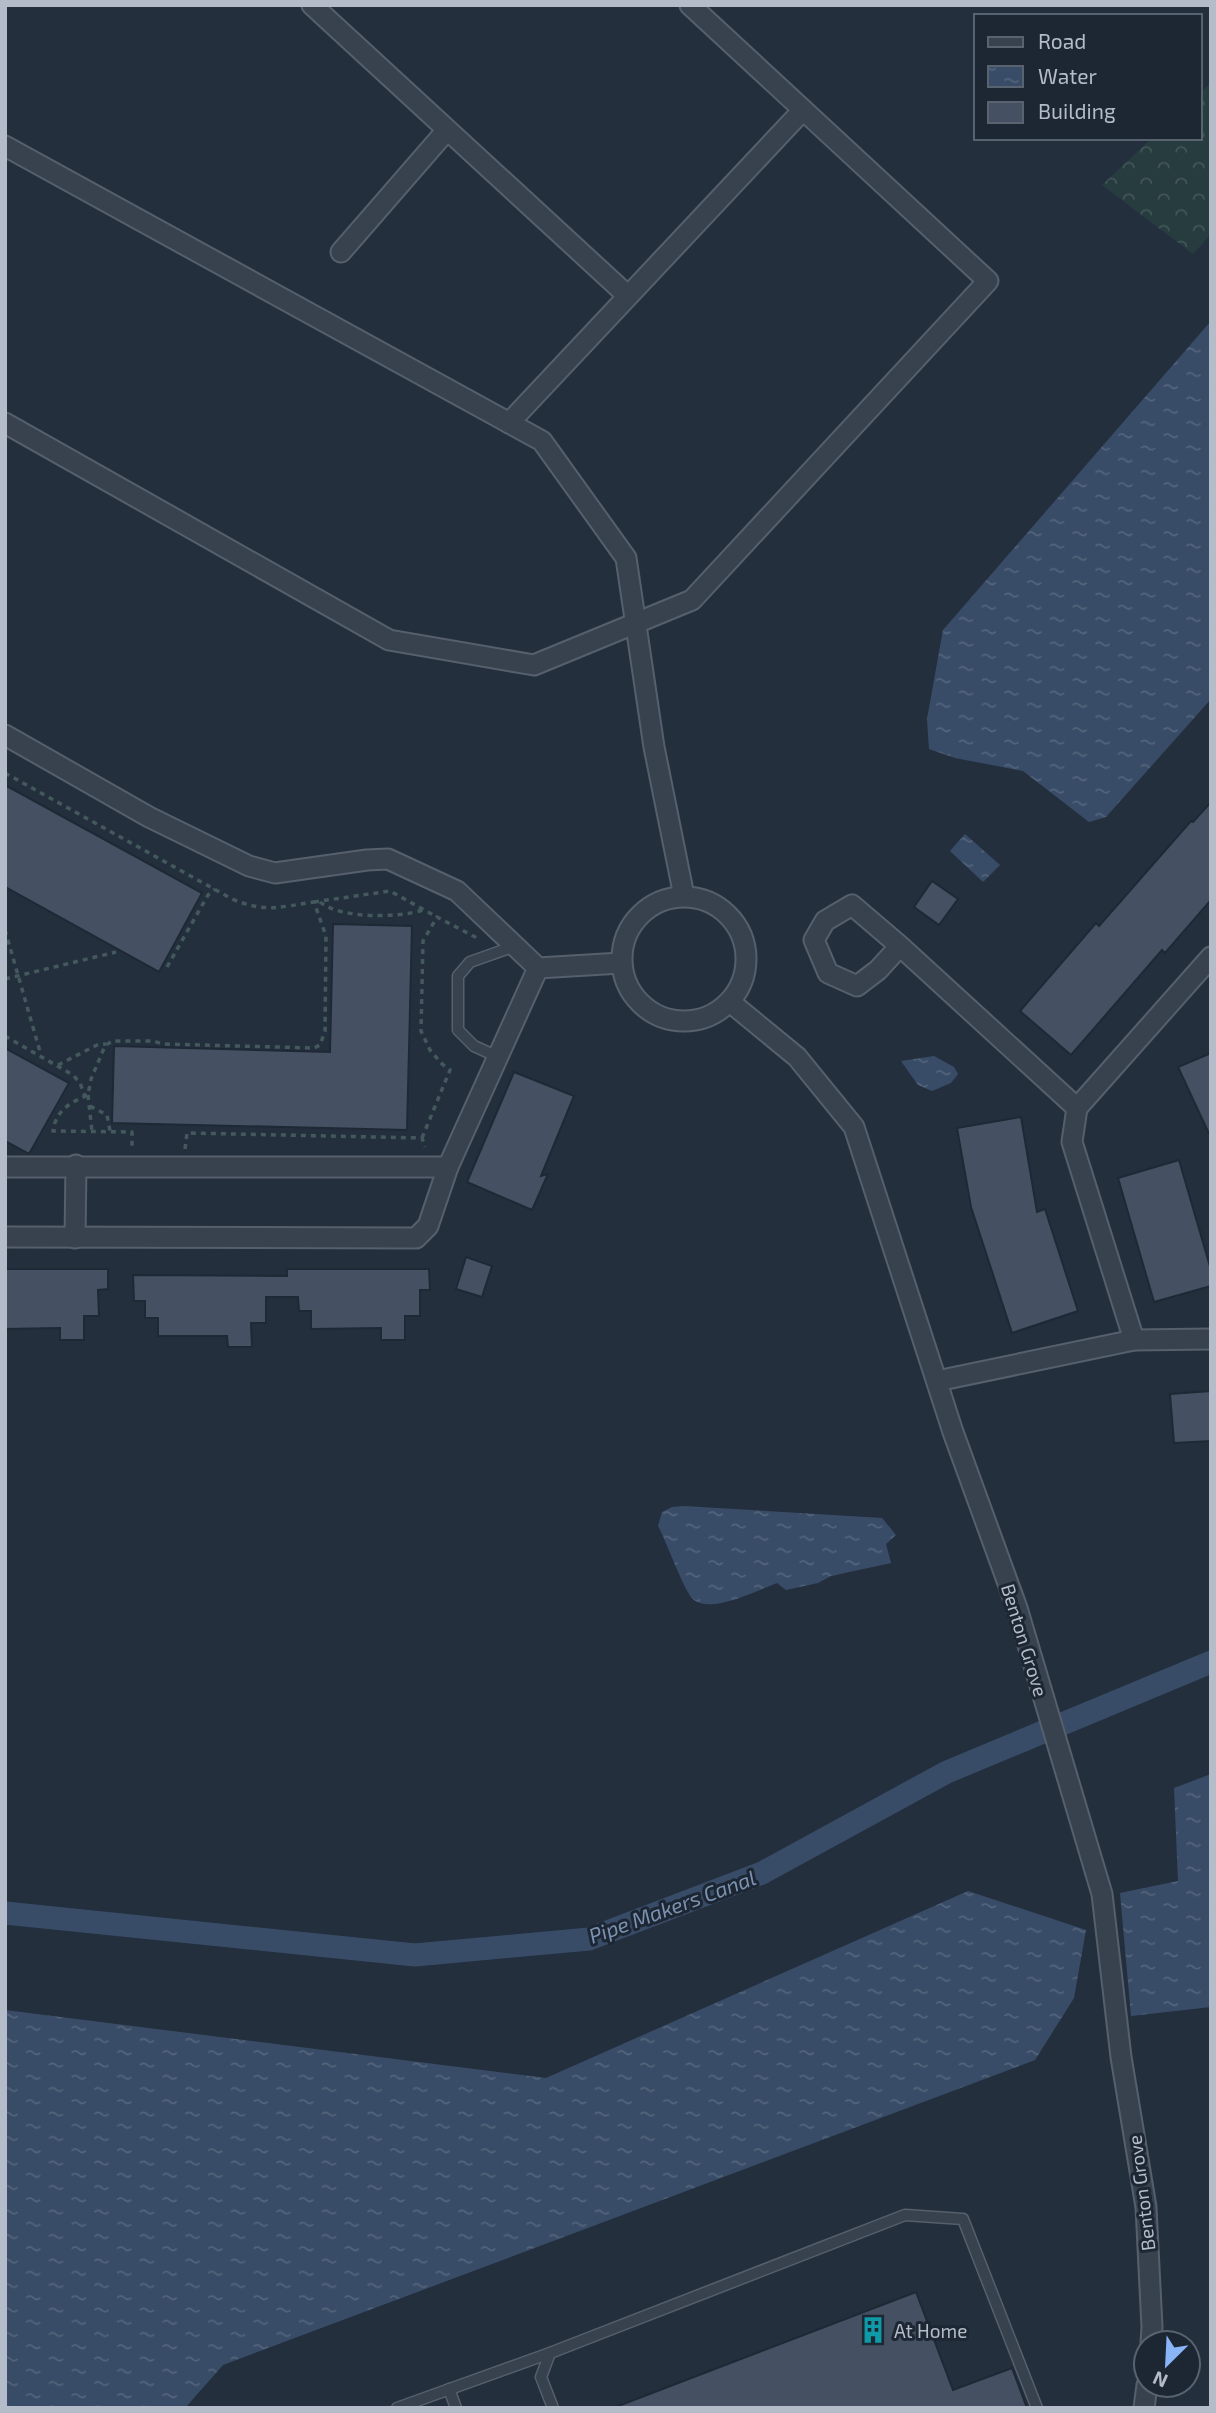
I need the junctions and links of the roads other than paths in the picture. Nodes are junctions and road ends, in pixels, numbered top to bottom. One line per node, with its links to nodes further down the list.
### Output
1 (312, 5): 4 (street)
2 (690, 5): 3 (street)
3 (803, 110): 7 (street); 10 (street)
4 (447, 130): 6 (street); 7 (street)
5 (5, 146): 9 (street)
6 (341, 252)
7 (628, 296): 9 (street)
8 (5, 423): 10 (street)
9 (509, 423): 10 (street)
10 (635, 623): 12 (street)
11 (5, 735): 13 (street)
12 (684, 896): 16 (street); 18 (street)
13 (515, 946): 17 (street); 19 (lane)
14 (900, 946): 14 (street); 20 (street)
15 (1211, 957): 20 (street)
16 (621, 963): 17 (street); 18 (street)
17 (538, 968): 19 (street)
18 (730, 1002): 28 (street, Benton Grove)
19 (498, 1057): 23 (street)
20 (1077, 1108): 27 (street)
21 (76, 1165): 22 (street); 23 (street); 25 (street)
22 (5, 1167)
23 (440, 1167): 25 (street)
24 (5, 1237): 25 (street)
25 (75, 1238)
26 (1211, 1339): 27 (street)
27 (1134, 1340): 28 (street)
28 (937, 1381): 29 (street, Benton Grove)
29 (1152, 2329)
30 (550, 2354): 31 (lane); 34 (lane); 35 (lane)
31 (449, 2389): 32 (lane); 33 (lane)
32 (397, 2408)
33 (456, 2408)
34 (553, 2408)
35 (1037, 2408)

